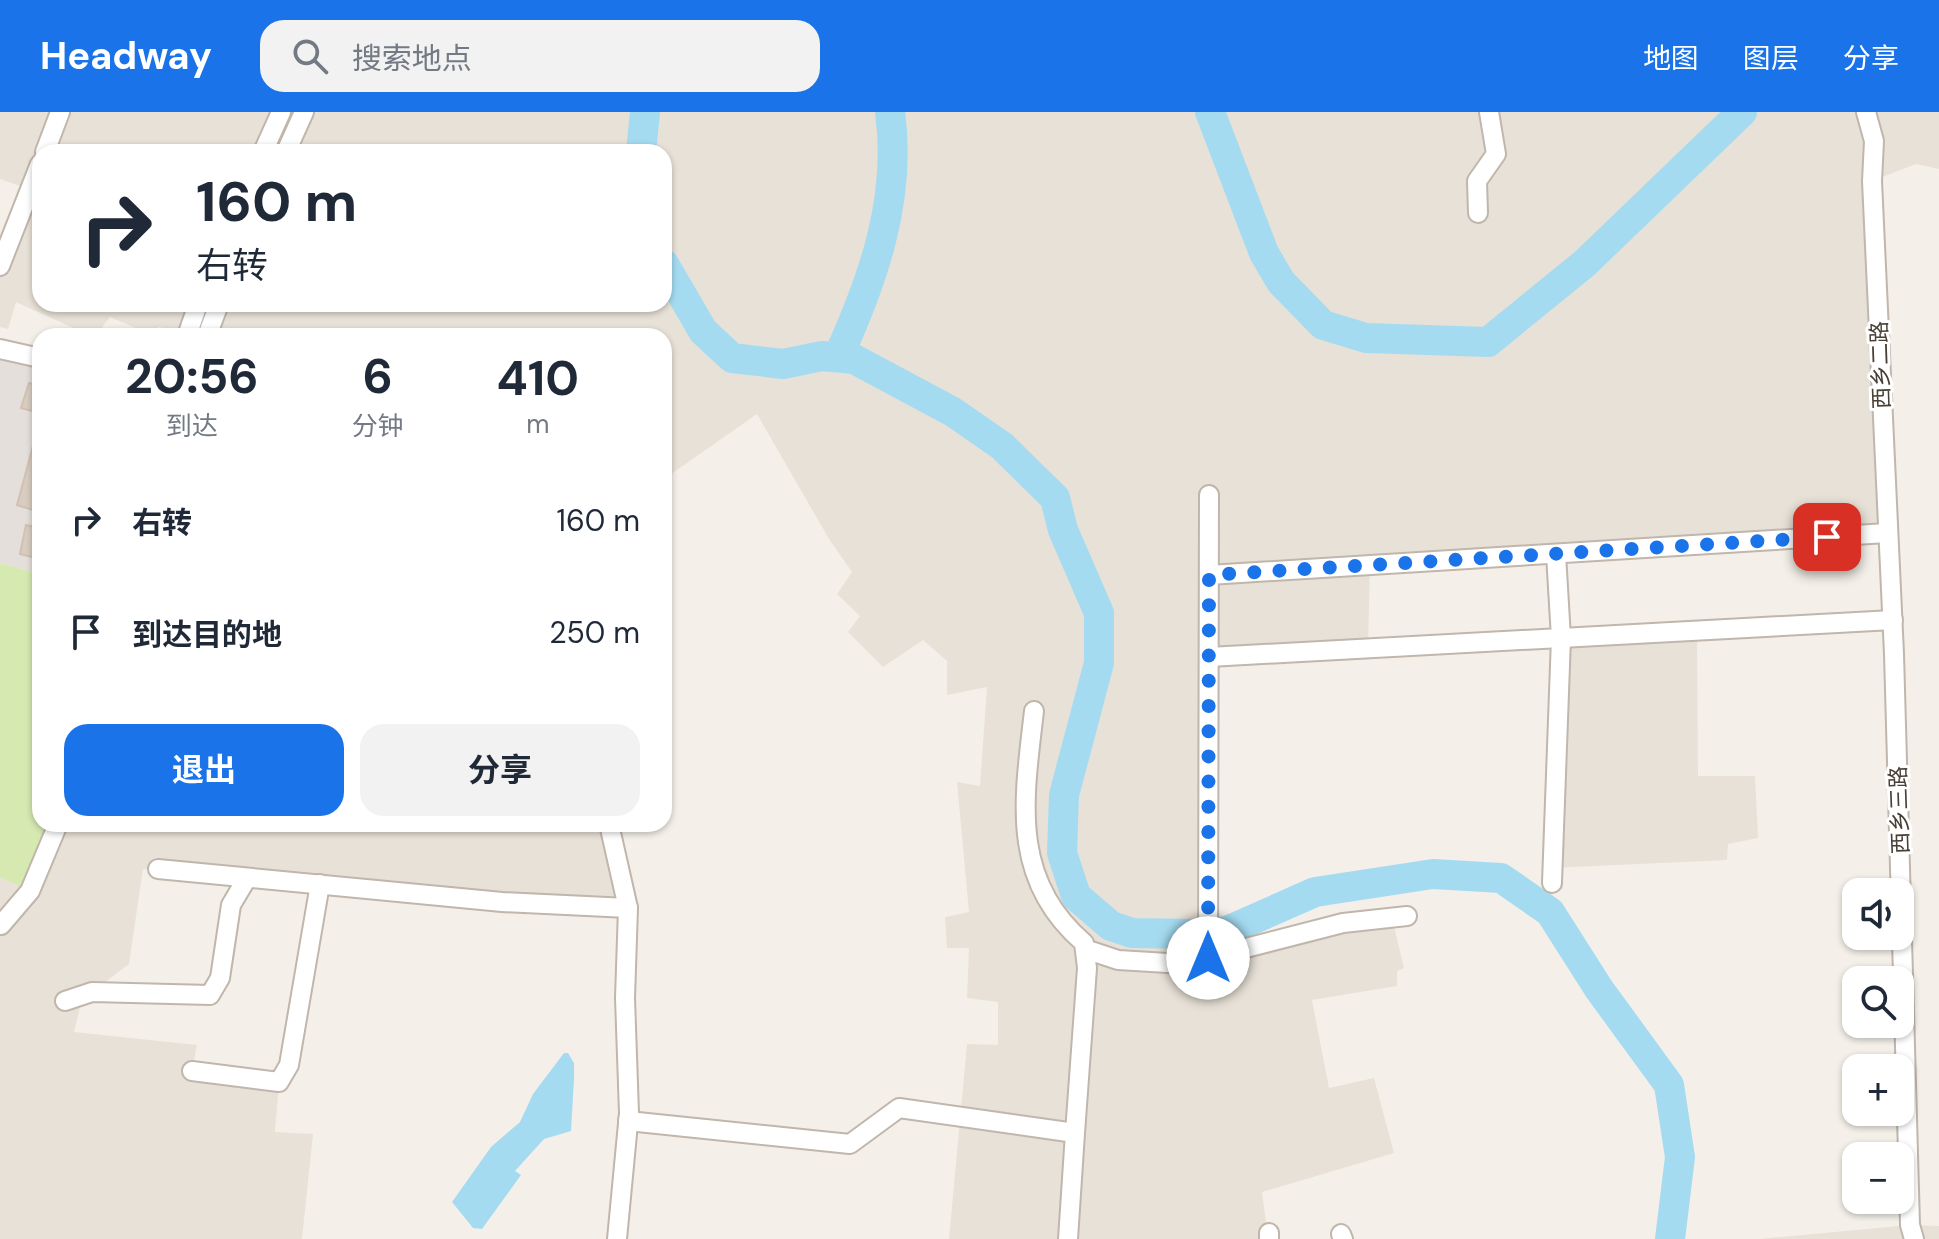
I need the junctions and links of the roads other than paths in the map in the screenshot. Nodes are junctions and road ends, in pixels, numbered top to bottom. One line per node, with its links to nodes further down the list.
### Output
1 (60, 112): 6 (street)
2 (281, 112): 7 (street)
3 (304, 112): 8 (street)
4 (1489, 112): 10 (street)
5 (1866, 112): 15 (street, 西乡二路)
6 (48, 144)
7 (267, 144)
8 (290, 144)
9 (32, 184): 11 (street)
10 (1478, 213)
11 (0, 266)
12 (0, 349): 13 (street)
13 (32, 356)
14 (1209, 495): 17 (street)
15 (1887, 533): 16 (street); 18 (street, 西乡二路)
16 (1556, 554): 17 (street); 19 (street)
17 (1209, 575): 20 (street)
18 (1893, 620): 19 (street); 39 (street, 西乡三路)
19 (1561, 638): 20 (street); 26 (street)
20 (1209, 657): 32 (street)
21 (1034, 711): 31 (street)
22 (55, 832): 30 (street)
23 (611, 832): 28 (street)
24 (158, 869): 25 (street)
25 (247, 878): 27 (street); 33 (street)
26 (1552, 883)
27 (320, 884): 28 (street); 34 (street)
28 (628, 908): 35 (street)
29 (1407, 916): 32 (street)
30 (1, 925)
31 (1085, 949): 32 (street); 36 (street)
32 (1208, 958)
33 (65, 1001)
34 (192, 1071)
35 (628, 1121): 36 (street); 37 (street)
36 (1075, 1133): 38 (street)
37 (617, 1239)
38 (1068, 1239)
39 (1914, 1239)

